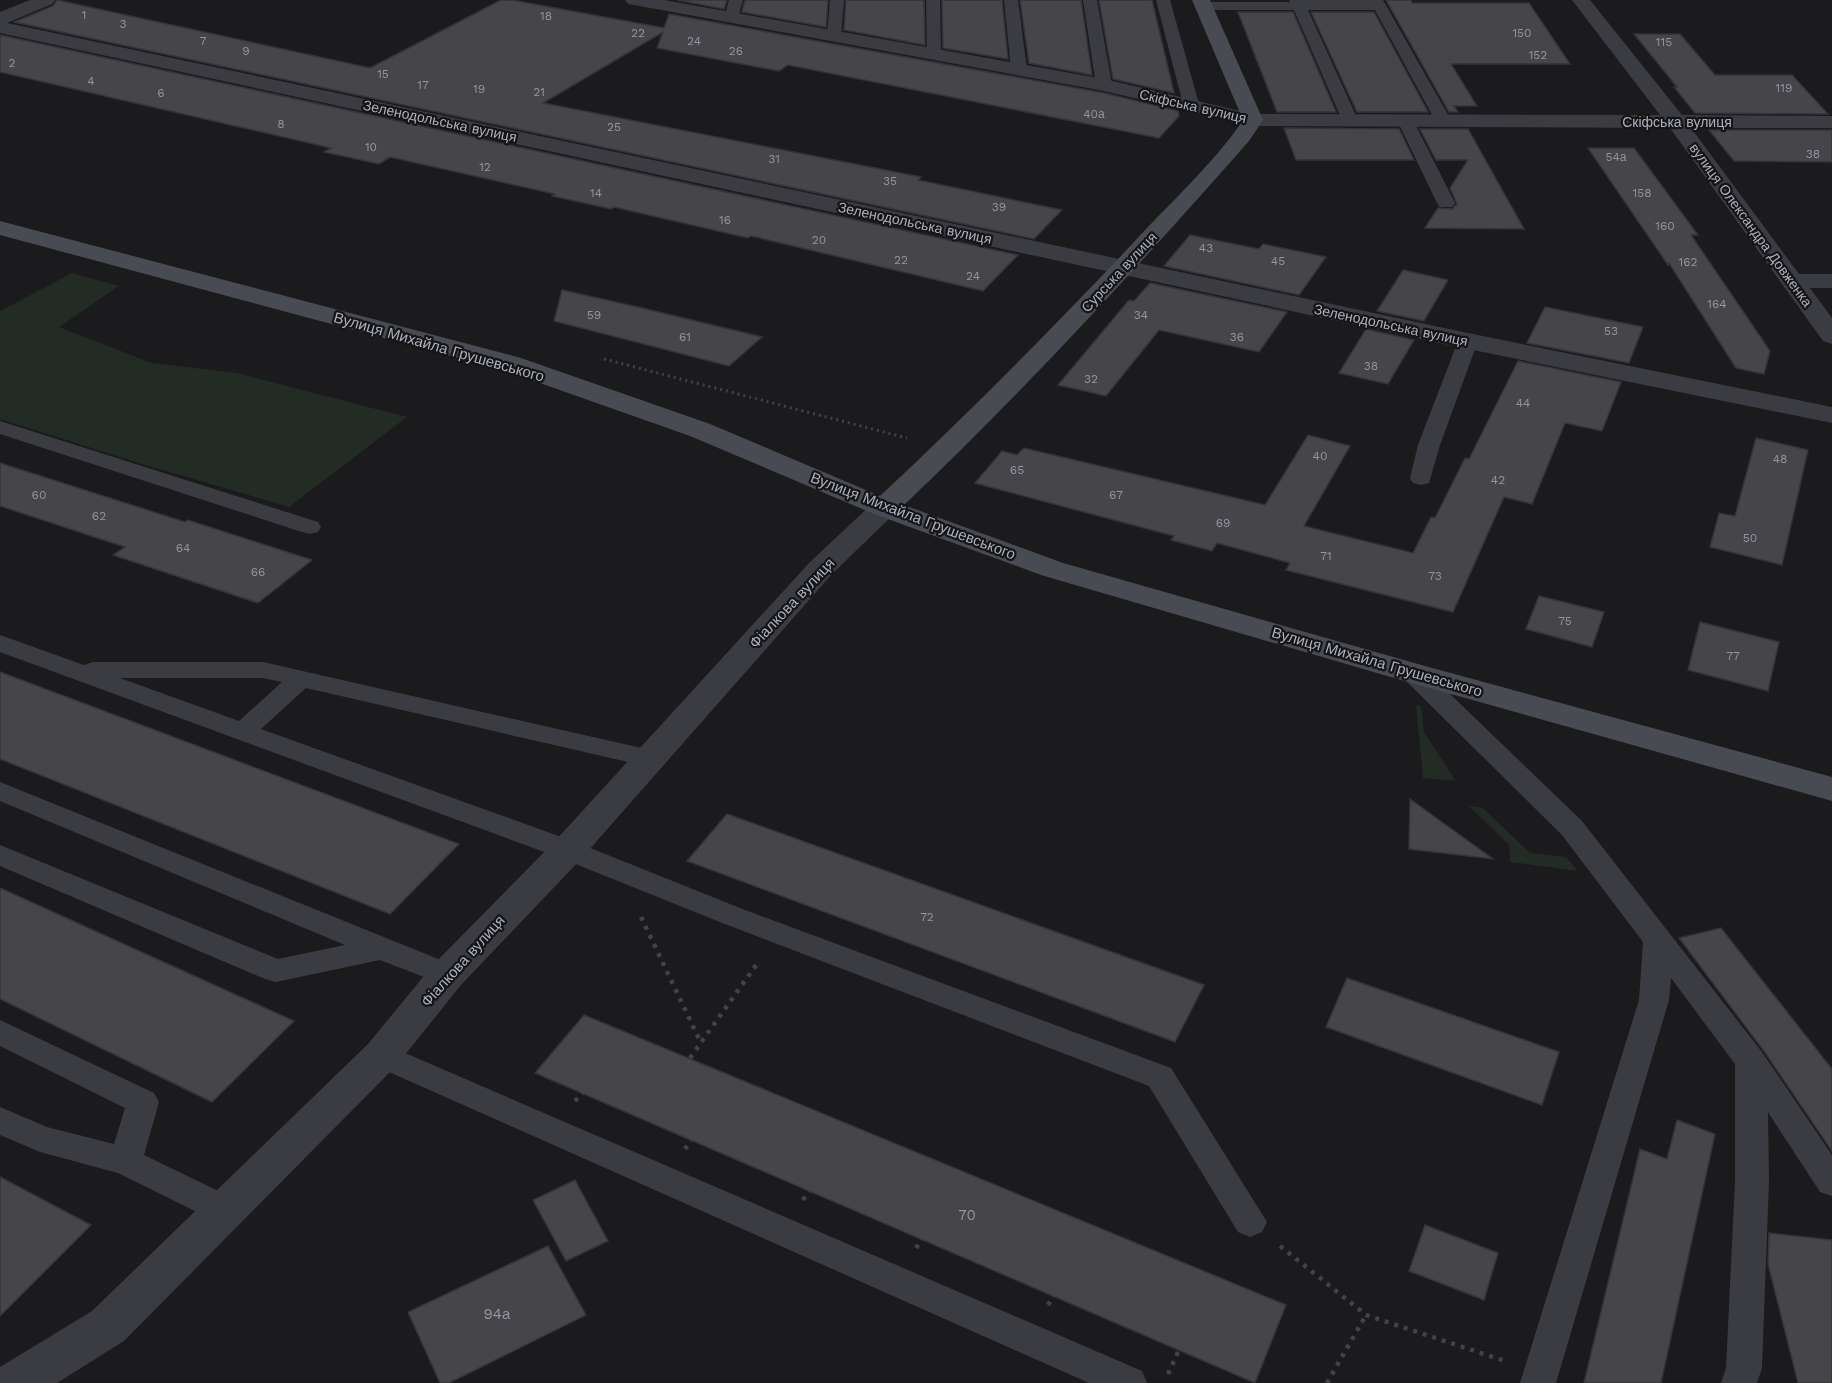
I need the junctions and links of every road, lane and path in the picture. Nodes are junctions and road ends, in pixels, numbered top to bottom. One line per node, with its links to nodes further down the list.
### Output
1 (46, 0): 14 (street)
2 (634, 0): 9 (street, Скіфська вулиця)
3 (933, 0): 17 (lane)
4 (1011, 0): 18 (lane)
5 (1090, 0): 19 (lane)
6 (1163, 0): 20 (lane)
7 (1581, 0): 26 (street, вулиця Олександра Довженка)
8 (839, 1): 16 (lane)
9 (661, 2): 13 (street, Скіфська вулиця)
10 (1202, 3): 11 (lane); 21 (street)
11 (1298, 3): 12 (lane); 22 (lane)
12 (1378, 3): 24 (lane)
13 (733, 9): 16 (street, Скіфська вулиця)
14 (0, 19)
15 (0, 27): 29 (street, Зеленодольська вулиця)
16 (834, 36): 17 (street, Скіфська вулиця)
17 (934, 53): 18 (street, Скіфська вулиця)
18 (1019, 69): 19 (street, Скіфська вулиця)
19 (1104, 85): 20 (street, Скіфська вулиця)
20 (1191, 104): 21 (street, Скіфська вулиця)
21 (1253, 120): 22 (street, Скіфська вулиця); 29 (street, Сурська вулиця)
22 (1350, 120): 23 (street, Скіфська вулиця)
23 (1406, 120): 24 (street, Скіфська вулиця); 27 (lane)
24 (1443, 120): 26 (street, Скіфська вулиця)
25 (1832, 122): 26 (street, Скіфська вулиця)
26 (1677, 123): 30 (street, вулиця Олександра Довженка)
27 (1446, 203)
28 (0, 228): 37 (street, Вулиця Михайла Грушевського)
29 (1124, 268): 33 (street, Зеленодольська вулиця); 37 (street, Сурська вулиця)
30 (1793, 281): 31 (street); 32 (street, вулиця Олександра Довженка)
31 (1832, 281)
32 (1832, 336)
33 (1468, 341): 34 (street, Зеленодольська вулиця); 36 (lane)
34 (1832, 415)
35 (0, 427): 38 (lane)
36 (1421, 478)
37 (884, 508): 41 (street, Вулиця Михайла Грушевського); 44 (street, Фіалкова вулиця)
38 (310, 527)
39 (0, 643): 40 (lane)
40 (75, 670): 42 (lane); 43 (lane)
41 (1413, 673): 45 (street, Вулиця Михайла Грушевського); 51 (lane)
42 (301, 679): 43 (lane); 44 (lane)
43 (243, 731): 47 (lane)
44 (650, 759): 47 (street, Фіалкова вулиця)
45 (1832, 789)
46 (0, 791): 52 (lane)
47 (568, 850): 49 (lane); 53 (street, Фіалкова вулиця)
48 (0, 855): 52 (lane)
49 (619, 870): 50 (lane); 55 (path)
50 (778, 934): 55 (path); 63 (lane)
51 (1658, 940): 58 (lane); 66 (lane)
52 (383, 948): 53 (lane)
53 (447, 975): 56 (street, Фіалкова вулиця)
54 (0, 1032): 60 (lane)
55 (701, 1043): 57 (path)
56 (381, 1055): 62 (street, Фіалкова вулиця); 68 (lane)
57 (690, 1058)
58 (1751, 1061): 61 (lane); 71 (lane)
59 (0, 1120): 60 (lane)
60 (126, 1161): 62 (lane)
61 (1832, 1182)
62 (225, 1210): 67 (street, Фіалкова вулиця)
63 (1250, 1222): 64 (path)
64 (1366, 1315): 66 (path); 70 (path)
65 (1179, 1350): 69 (path)
66 (1540, 1378)
67 (16, 1383)
68 (1129, 1383)
69 (1163, 1383)
70 (1327, 1383)
71 (1739, 1383)

